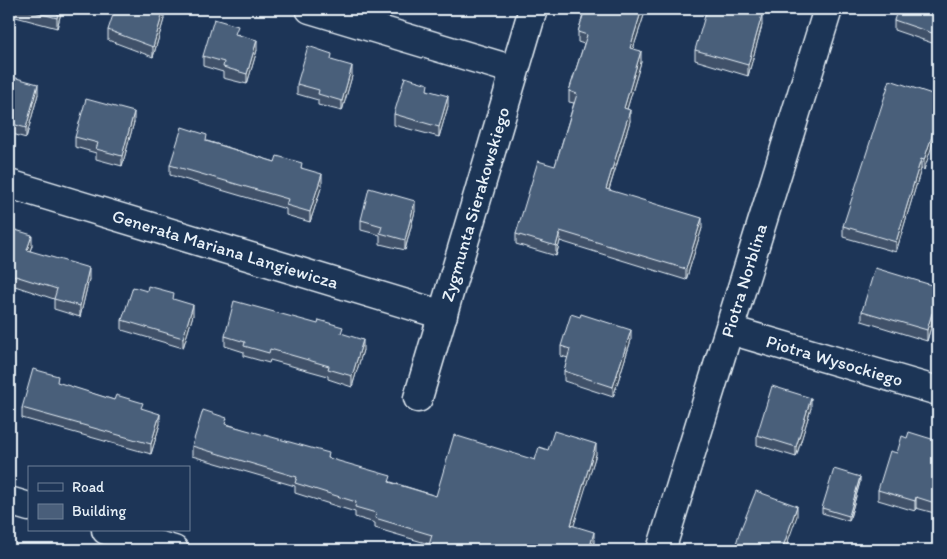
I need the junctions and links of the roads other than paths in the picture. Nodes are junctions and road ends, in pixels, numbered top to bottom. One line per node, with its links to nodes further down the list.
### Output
1 (310, 9): 4 (street)
2 (533, 9): 4 (street, Zygmunta Sierakowskiego)
3 (828, 9): 7 (street, Piotra Norblina)
4 (514, 70): 6 (street, Zygmunta Sierakowskiego)
5 (9, 184): 6 (street, Generała Mariana Langiewicza)
6 (443, 315): 9 (street, Zygmunta Sierakowskiego)
7 (730, 330): 8 (street, Piotra Wysockiego); 14 (street, Piotra Norblina)
8 (938, 391)
9 (418, 398)
10 (9, 502): 11 (street)
11 (28, 508)
12 (113, 532): 13 (street)
13 (174, 550)
14 (661, 550)

